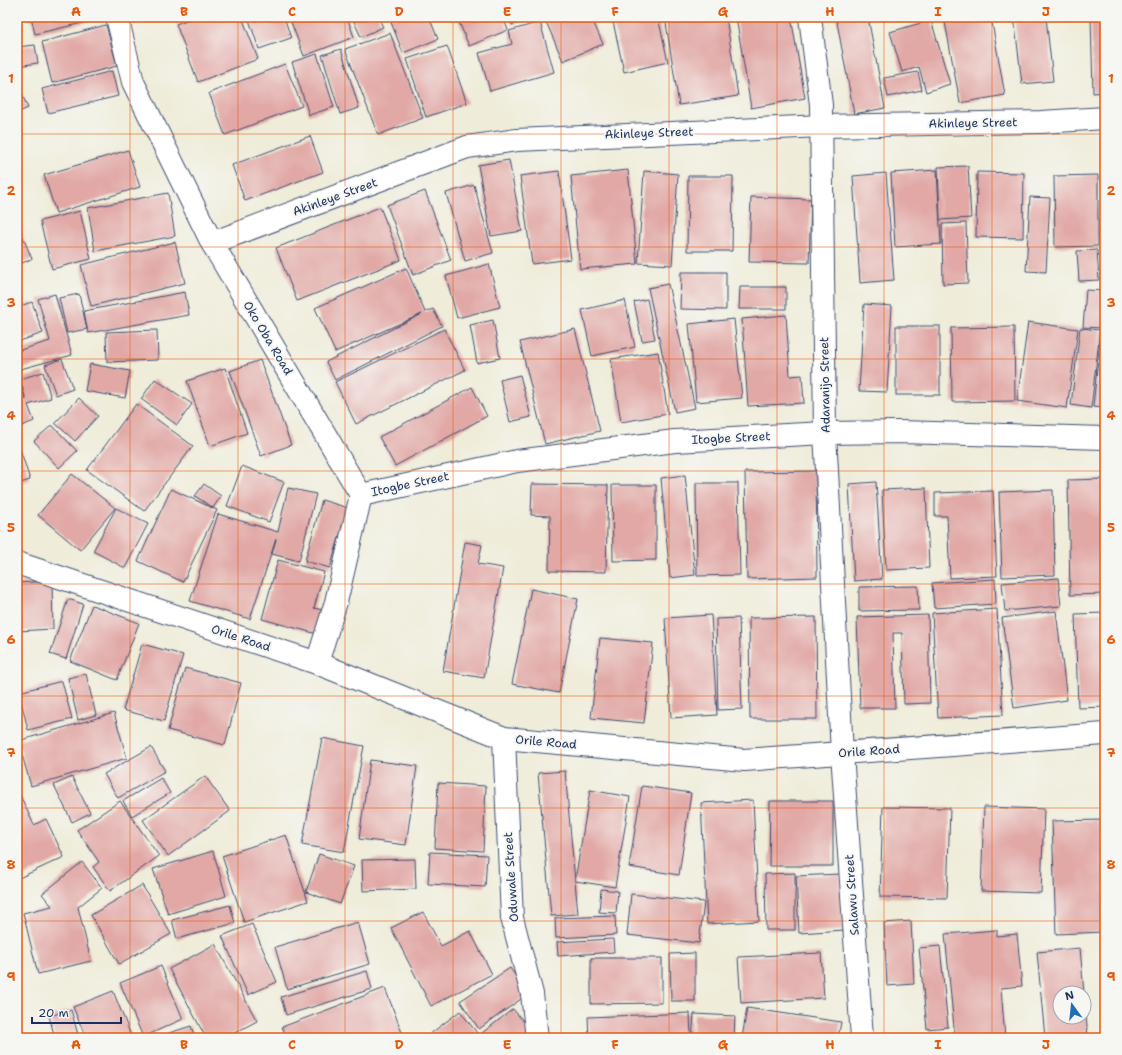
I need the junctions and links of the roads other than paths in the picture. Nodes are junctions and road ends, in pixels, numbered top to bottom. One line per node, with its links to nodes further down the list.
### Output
1 (117, 17): 5 (street, Oko Oba Road)
2 (810, 17): 4 (street, Adaranijo Street)
3 (1105, 118): 4 (street, Akinleye Street)
4 (821, 126): 5 (street, Akinleye Street); 6 (street, Adaranijo Street)
5 (212, 243): 8 (street, Oko Oba Road)
6 (825, 432): 7 (street, Itogbe Street); 8 (street, Itogbe Street); 13 (street, Adaranijo Street)
7 (1105, 438)
8 (361, 495): 10 (street)
9 (17, 564): 10 (street, Orile Road)
10 (317, 663): 12 (street, Orile Road)
11 (1105, 734): 13 (street, Orile Road)
12 (504, 738): 13 (street, Orile Road); 14 (street, Oduwale Street)
13 (842, 753): 15 (street, Salawu Street)
14 (537, 1038)
15 (862, 1038)

